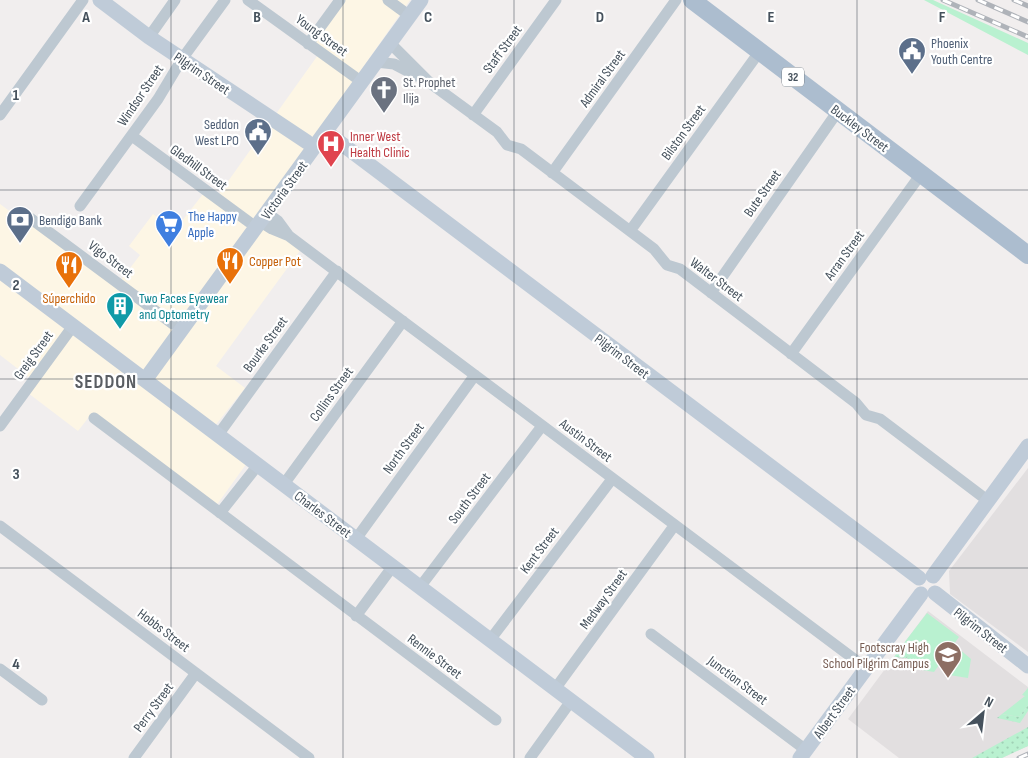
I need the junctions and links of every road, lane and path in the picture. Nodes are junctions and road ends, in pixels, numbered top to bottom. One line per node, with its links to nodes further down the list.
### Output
1 (84, 0): 22 (street)
2 (100, 0): 13 (street, Pilgrim Street)
3 (175, 0): 13 (street)
4 (225, 0): 17 (street, Windsor Street)
5 (248, 0): 15 (street, Young Street)
6 (340, 0): 15 (street)
7 (388, 0): 12 (street)
8 (421, 0): 14 (street, Victoria Street)
9 (556, 0): 23 (street, Staff Street)
10 (676, 0): 27 (street, Admiral Street)
11 (692, 0): 16 (main road, Buckley Street / 32)
12 (407, 6): 14 (street, Victoria Street)
13 (149, 37): 17 (street, Pilgrim Street)
14 (387, 40): 18 (street, Victoria Street); 19 (street, Victoria Street); 20 (street, Walter Street)
15 (308, 44): 19 (street, Young Street)
16 (760, 51): 21 (main road, Buckley Street / 32); 32 (street, Bilston Street)
17 (182, 59): 25 (street, Windsor Street); 26 (street, Pilgrim Street)
18 (376, 62): 20 (street, Walter Street); 24 (street, Victoria Street)
19 (355, 77): 26 (street, Victoria Street)
20 (430, 82): 23 (street, Walter Street)
21 (838, 111): 28 (main road, Buckley Street / 32); 36 (street, Bute Street)
22 (0, 115)
23 (473, 115): 27 (street, Walter Street)
24 (326, 132): 31 (street, Victoria Street); 57 (street, Pilgrim Street)
25 (132, 136): 29 (street, Windsor Street); 31 (street, Gledhill Street)
26 (307, 142): 31 (street, Victoria Street)
27 (552, 174): 32 (street, Walter Street)
28 (921, 174): 33 (main road, Buckley Street / 32); 40 (street, Arran Street)
29 (80, 206)
30 (30, 218): 39 (street, Vigo Street)
31 (258, 219): 35 (street, Austin Street); 39 (street, Victoria Street)
32 (630, 231): 36 (street, Walter Street)
33 (1028, 255)
34 (0, 271): 38 (street, Charles Street)
35 (337, 271): 37 (street, Austin Street); 46 (street, Bourke Street)
36 (711, 293): 40 (street, Walter Street)
37 (403, 321): 41 (street, Austin Street); 50 (street, Collins Street)
38 (73, 326): 42 (street, Charles Street); 44 (street, Greig Street)
39 (177, 327): 42 (street, Victoria Street)
40 (791, 354): 51 (street, Walter Street)
41 (475, 375): 45 (street, Austin Street); 55 (street, North Street)
42 (141, 377): 46 (street, Charles Street)
43 (94, 418): 52 (street, Rennie Street)
44 (0, 426)
45 (542, 426): 49 (street, Austin Street); 58 (street, South Street)
46 (218, 435): 48 (street, Charles Street)
47 (1028, 446): 51 (street)
48 (258, 465): 50 (street, Charles Street); 52 (street)
49 (612, 479): 54 (street, Austin Street); 62 (street, Kent Street)
50 (284, 484): 55 (street, Charles Street)
51 (987, 500): 57 (street)
52 (220, 513): 60 (street, Rennie Street)
53 (0, 526): 66 (street, Hobbs Street)
54 (674, 526): 64 (street, Austin Street); 67 (street, Medway Street)
55 (356, 539): 56 (street, Charles Street)
56 (393, 566): 58 (street, Charles Street); 60 (street)
57 (926, 577): 59 (street)
58 (420, 587): 62 (street, Charles Street)
59 (928, 594): 63 (street, Pilgrim Street); 64 (street, Albert Street)
60 (356, 616): 70 (street, Rennie Street)
61 (651, 634): 71 (street, Junction Street)
62 (490, 640): 67 (street, Charles Street)
63 (1028, 666)
64 (866, 668): 71 (street, Albert Street)
65 (0, 669): 68 (street)
66 (196, 673): 72 (street, Perry Street); 73 (street, Hobbs Street)
67 (555, 689): 69 (street, Charles Street)
68 (42, 700)
69 (571, 701): 74 (street); 75 (street, Charles Street)
70 (496, 720)
71 (803, 754)
72 (134, 758)
73 (309, 758)
74 (530, 758)
75 (647, 758)

